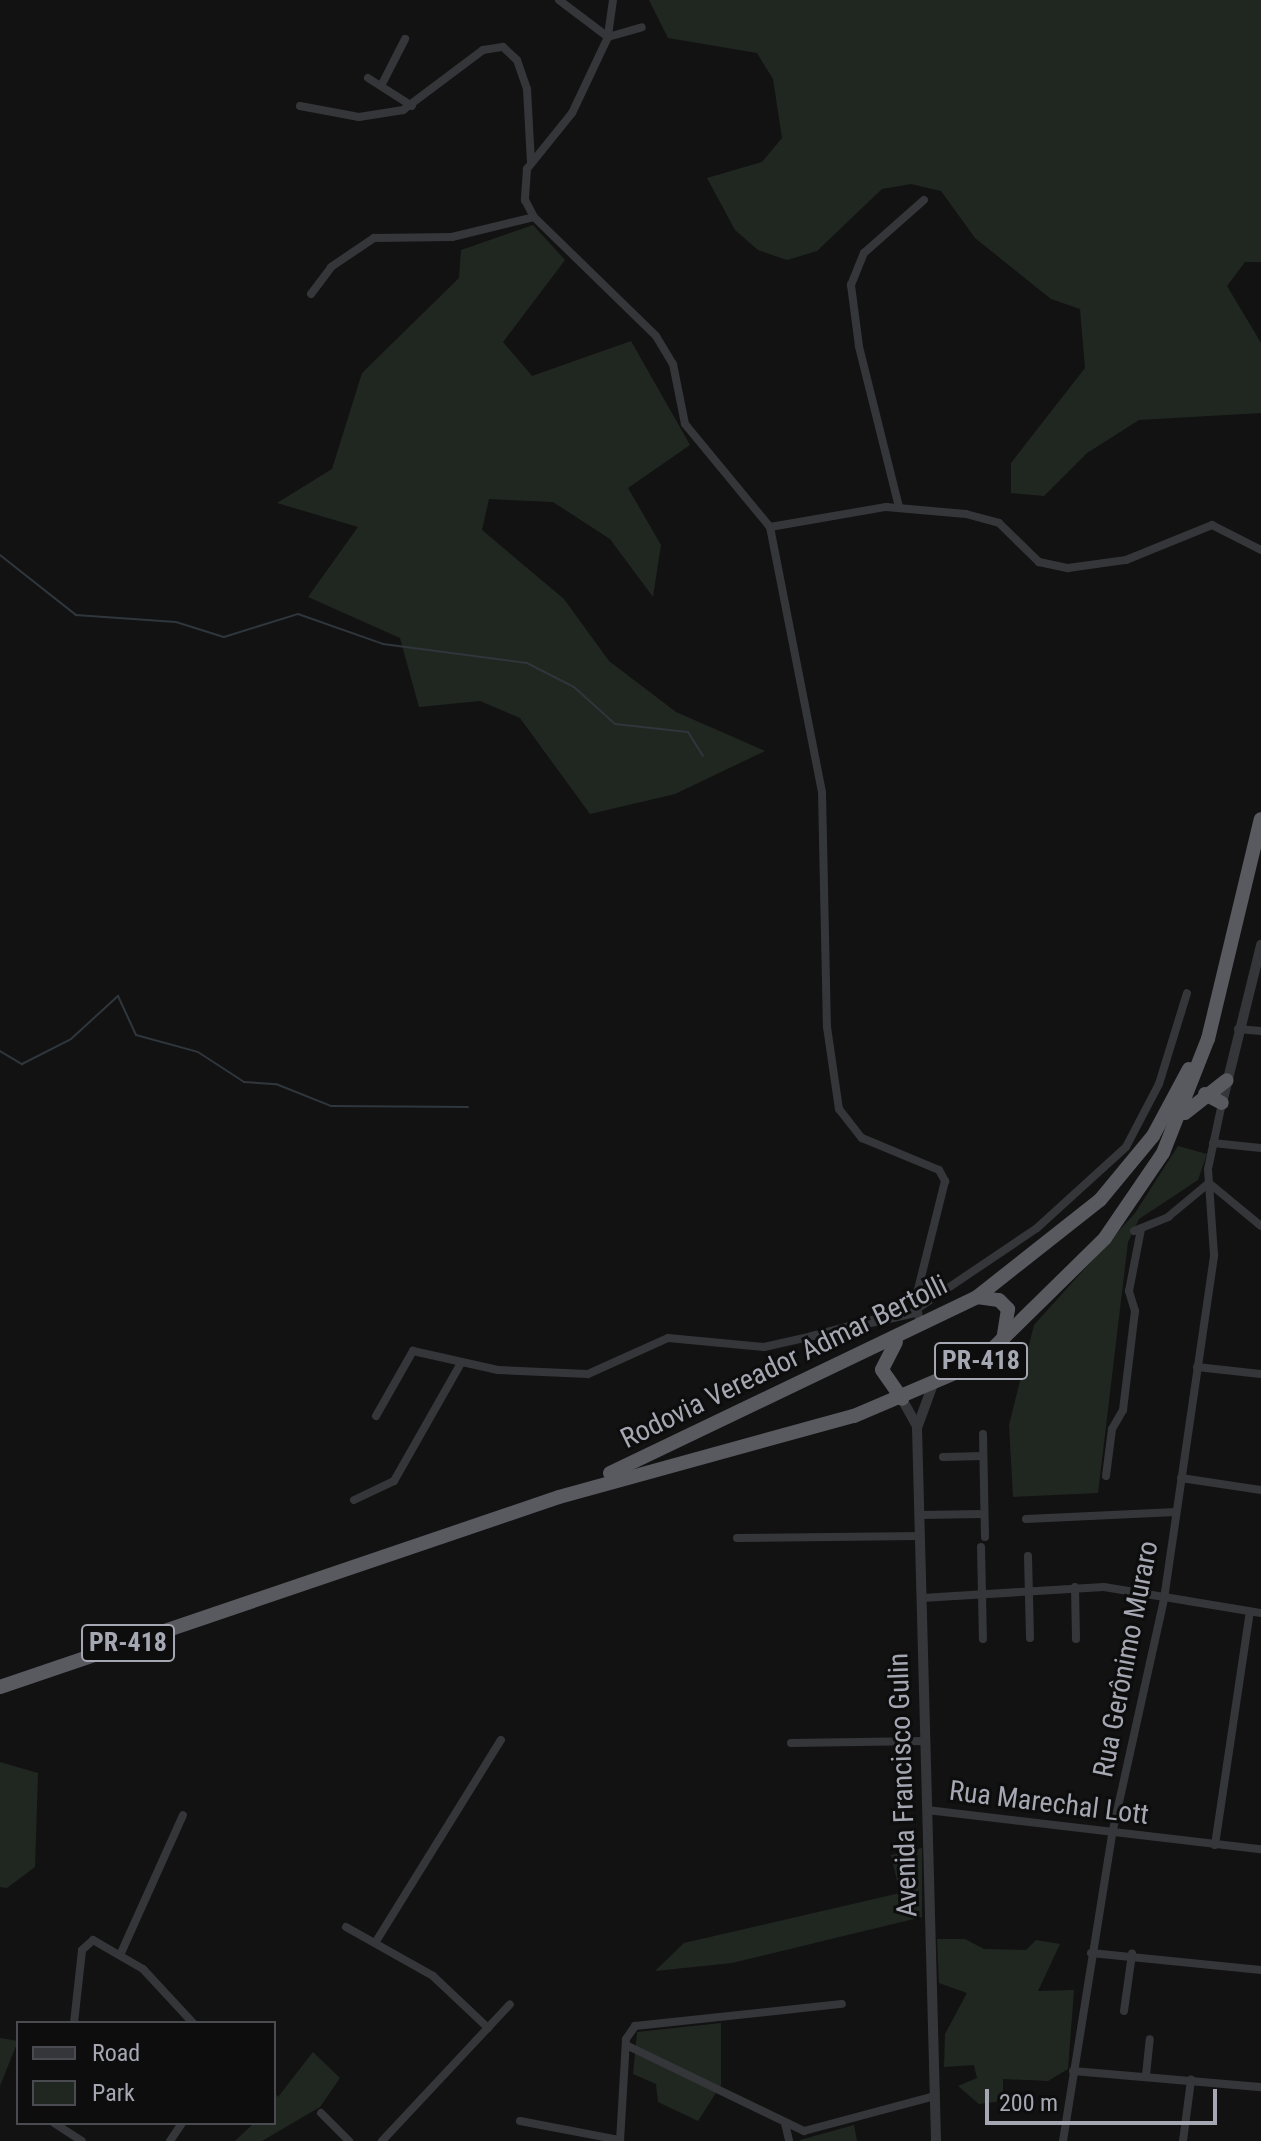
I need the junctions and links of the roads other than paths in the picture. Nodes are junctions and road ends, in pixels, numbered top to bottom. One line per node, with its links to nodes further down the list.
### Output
1 (559, 0): 4 (street)
2 (613, 0): 4 (street)
3 (642, 27): 4 (street)
4 (608, 37): 10 (street)
5 (405, 39): 7 (street)
6 (368, 78): 7 (street)
7 (381, 86): 9 (street)
8 (300, 106): 9 (street)
9 (412, 106): 10 (street)
10 (531, 163): 12 (street)
11 (924, 200): 14 (street)
12 (534, 217): 13 (street); 15 (street)
13 (311, 294)
14 (899, 507): 15 (street); 16 (street)
15 (770, 527): 32 (street)
16 (1261, 550)
17 (1261, 819): 20 (highway, Rodovia Vereador Admar Bertolli / PR-418)
18 (1261, 945): 21 (street)
19 (1187, 993): 32 (street)
20 (1218, 996): 26 (highway, Rodovia Vereador Admar Bertolli / PR-418); 31 (highway, Rodovia Vereador Admar Bertolli / PR-418)
21 (1238, 1029): 22 (street); 23 (street)
22 (1261, 1031)
23 (1227, 1080): 24 (highway); 25 (street)
24 (1205, 1094): 25 (highway); 26 (highway)
25 (1222, 1103): 27 (street, Rua Gerônimo Muraro)
26 (1175, 1126): 35 (highway, Rodovia Vereador Admar Bertolli / PR-418)
27 (1213, 1143): 28 (street); 29 (street, Rua Gerônimo Muraro)
28 (1261, 1148)
29 (1209, 1183): 30 (street); 37 (street, Rua Gerônimo Muraro); 46 (street)
30 (1261, 1226)
31 (977, 1297): 33 (highway, Rodovia Vereador Admar Bertolli / PR-418); 35 (highway)
32 (916, 1313): 33 (street); 36 (street)
33 (922, 1329): 34 (highway, Rodovia Vereador Admar Bertolli / PR-418)
34 (899, 1339): 40 (highway); 49 (highway, Rodovia Vereador Admar Bertolli / PR-418)
35 (1002, 1344): 39 (highway, Rodovia Vereador Admar Bertolli / PR-418)
36 (461, 1363): 41 (street); 50 (street)
37 (1197, 1367): 38 (street); 47 (street, Rua Gerônimo Muraro)
38 (1261, 1374)
39 (932, 1387): 40 (highway, Rodovia Vereador Admar Bertolli / PR-418); 42 (street, Avenida Francisco Gulin)
40 (902, 1399): 42 (street, Avenida Francisco Gulin); 49 (highway, Rodovia Vereador Admar Bertolli / PR-418)
41 (376, 1416)
42 (917, 1428): 53 (street, Avenida Francisco Gulin)
43 (983, 1434): 44 (street)
44 (983, 1456): 45 (street); 52 (street)
45 (943, 1457)
46 (1106, 1476)
47 (1181, 1478): 48 (street); 51 (street, Rua Gerônimo Muraro)
48 (1261, 1490)
49 (559, 1497): 70 (highway, Rodovia Vereador Admar Bertolli / PR-418)
50 (354, 1500)
51 (1176, 1512): 54 (street); 64 (street, Rua Gerônimo Muraro)
52 (984, 1514): 53 (street); 56 (street)
53 (920, 1515): 55 (street, Avenida Francisco Gulin)
54 (1026, 1519)
55 (920, 1536): 57 (street); 63 (street, Avenida Francisco Gulin)
56 (985, 1537)
57 (737, 1538)
58 (981, 1547): 62 (street)
59 (1028, 1556): 61 (street)
60 (1075, 1587): 61 (street); 64 (street); 69 (street)
61 (1029, 1589): 62 (street); 67 (street)
62 (982, 1591): 63 (street); 68 (street)
63 (922, 1598): 72 (street, Avenida Francisco Gulin)
64 (1164, 1599): 65 (street); 76 (street, Rua Gerônimo Muraro)
65 (1250, 1612): 66 (street); 77 (street)
66 (1261, 1613)
67 (1030, 1638)
68 (983, 1639)
69 (1076, 1639)
70 (0, 1687)
71 (501, 1740): 80 (street)
72 (925, 1741): 73 (street); 74 (street, Avenida Francisco Gulin)
73 (791, 1743)
74 (927, 1810): 76 (street, Rua Marechal Lott); 97 (street, Avenida Francisco Gulin)
75 (183, 1815): 81 (street)
76 (1112, 1834): 77 (street, Rua Marechal Lott); 82 (street, Rua Gerônimo Muraro)
77 (1215, 1845): 78 (street, Rua Marechal Lott)
78 (1261, 1849)
79 (346, 1927): 80 (street)
80 (375, 1943): 90 (street)
81 (121, 1953): 88 (street); 89 (street)
82 (1091, 1953): 83 (street); 93 (street, Rua Gerônimo Muraro)
83 (1132, 1954): 84 (street); 87 (street)
84 (1261, 1970)
85 (510, 2004): 90 (street)
86 (842, 2004): 92 (street)
87 (1124, 2011)
88 (74, 2021)
89 (191, 2021)
90 (488, 2028): 104 (street)
91 (1150, 2039): 94 (street)
92 (626, 2045): 100 (street); 105 (street)
93 (1073, 2071): 94 (street); 108 (street, Rua Gerônimo Muraro)
94 (1146, 2075): 95 (street)
95 (1191, 2080): 96 (street); 109 (street)
96 (1261, 2087)
97 (935, 2096): 100 (street); 107 (street, Avenida Francisco Gulin)
98 (321, 2113): 103 (street)
99 (520, 2121): 105 (street)
100 (785, 2123): 106 (street)
101 (57, 2125): 102 (street)
102 (82, 2141)
103 (349, 2141)
104 (382, 2141)
105 (620, 2141)
106 (789, 2141)
107 (936, 2141)
108 (1063, 2141)
109 (1183, 2141)

